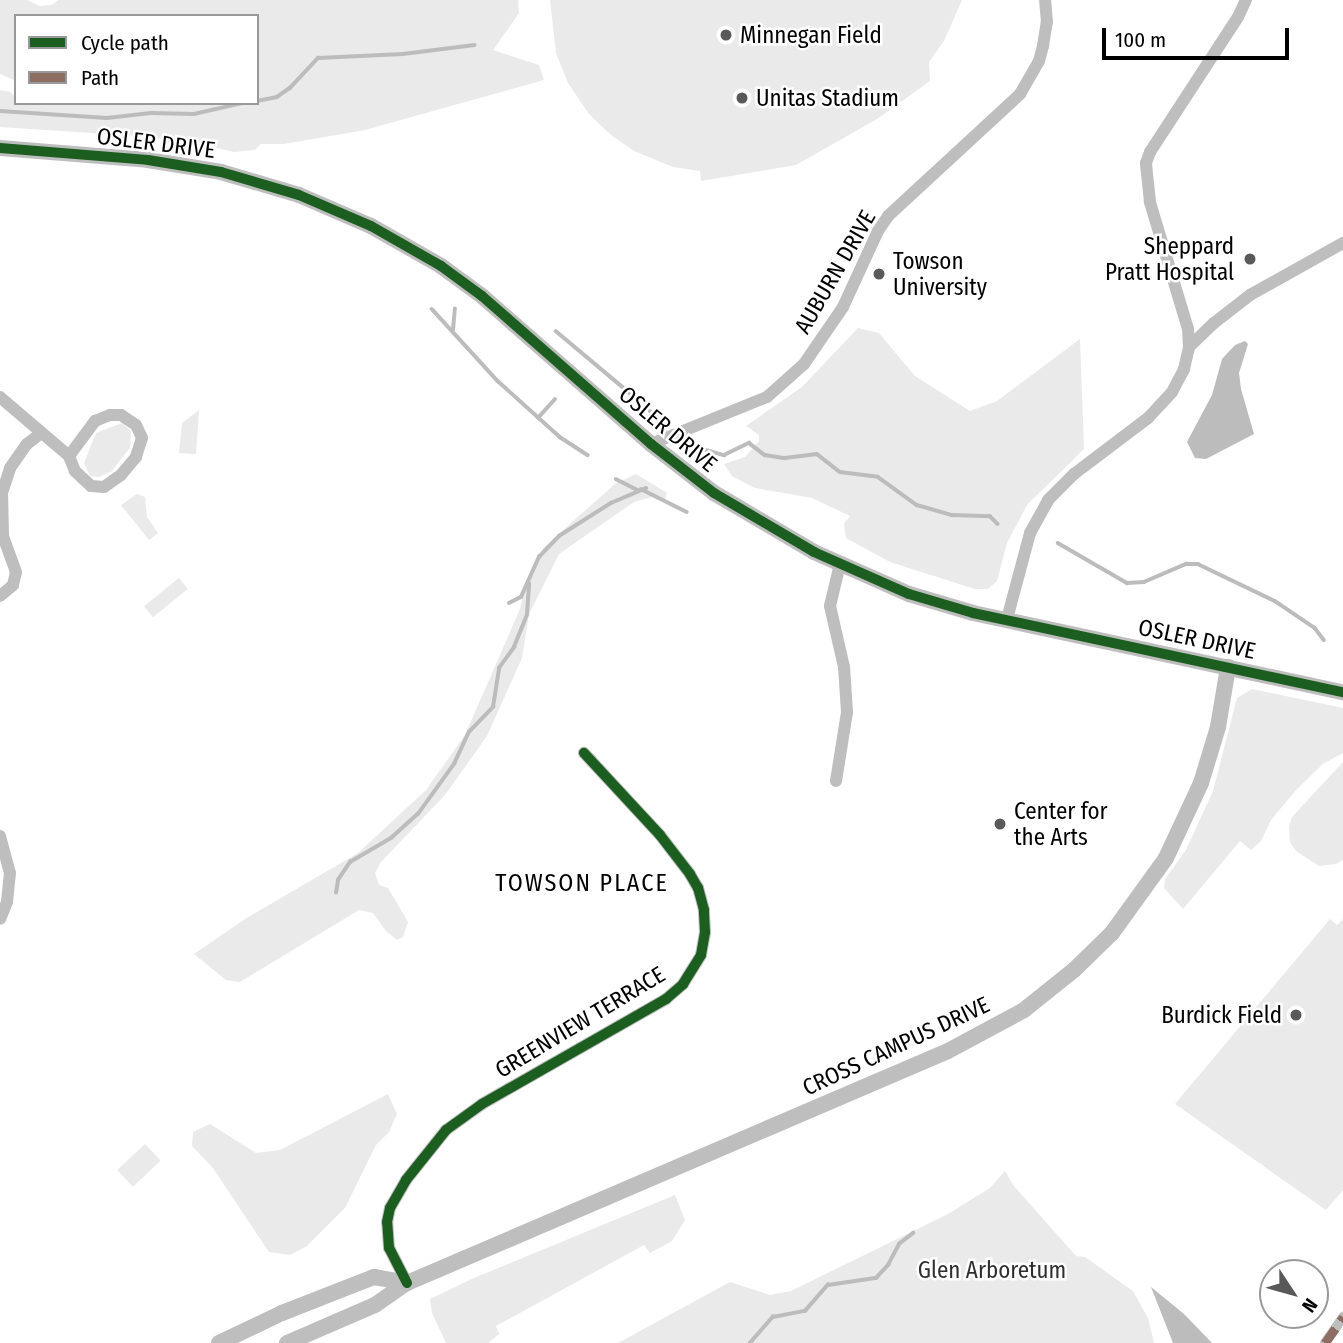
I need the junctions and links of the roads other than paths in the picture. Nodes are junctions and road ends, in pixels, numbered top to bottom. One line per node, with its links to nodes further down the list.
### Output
1 (1045, 0): 8 (street, AUBURN DRIVE)
2 (1246, 0): 5 (street)
3 (0, 148): 8 (street, OSLER DRIVE)
4 (1343, 243): 5 (street)
5 (1189, 347): 12 (street)
6 (0, 397): 7 (street)
7 (41, 433): 9 (street); 11 (street)
8 (651, 444): 10 (street, OSLER DRIVE)
9 (69, 456): 9 (street)
10 (840, 564): 12 (street, OSLER DRIVE); 16 (street)
11 (0, 596)
12 (1007, 619): 13 (street, OSLER DRIVE)
13 (1228, 667): 14 (street, OSLER DRIVE); 19 (street, CROSS CAMPUS DRIVE)
14 (1343, 692)
15 (584, 753): 19 (street, GREENVIEW TERRACE)
16 (836, 781)
17 (0, 836): 18 (street)
18 (0, 919)
19 (407, 1283): 21 (street); 22 (street, CROSS CAMPUS DRIVE)
20 (1343, 1317): 23 (street)
21 (219, 1343)
22 (287, 1343)
23 (1325, 1343)

